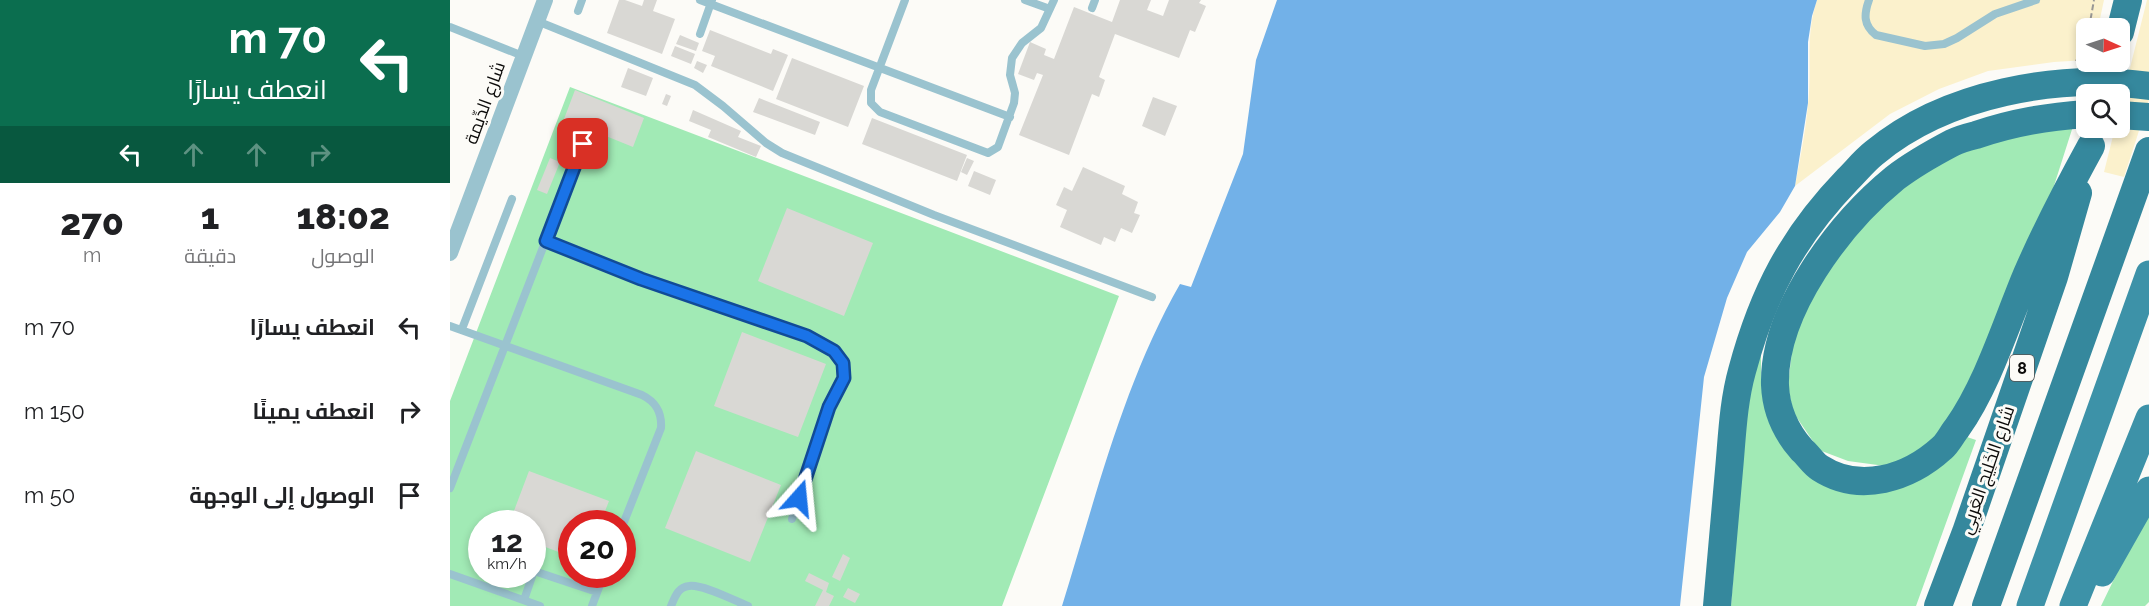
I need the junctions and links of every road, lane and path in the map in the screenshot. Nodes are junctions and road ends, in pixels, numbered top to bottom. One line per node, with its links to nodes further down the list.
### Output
1 (544, 0): 16 (street, شارع الدِّيمة)
2 (582, 0): 13 (lane)
3 (699, 0): 11 (lane)
4 (905, 0): 20 (lane)
5 (1025, 0): 12 (lane)
6 (1054, 0): 12 (lane)
7 (1869, 0): 8 (lane)
8 (2037, 0)
9 (2094, 0): 14 (path)
10 (2128, 0): 15 (highway)
11 (712, 2): 18 (lane); 20 (lane)
12 (1050, 9): 24 (lane)
13 (578, 11)
14 (2091, 18)
15 (2124, 18)
16 (537, 21): 19 (street, شارع الدِّيمة); 34 (lane)
17 (450, 27): 19 (lane)
18 (700, 34)
19 (523, 56): 32 (street, شارع الدِّيمة)
20 (879, 68): 24 (lane); 24 (lane)
21 (2149, 86): 53 (highway, bridge)
22 (2076, 115): 26 (highway)
23 (2130, 116): 25 (highway)
24 (1010, 117)
25 (2149, 117)
26 (2093, 138)
27 (2093, 138): 54 (highway, شارع الخَلِيج العَربِي / 8)
28 (583, 144): 31 (lane)
29 (2149, 151): 55 (highway)
30 (512, 199): 36 (lane)
31 (546, 241): 37 (lane); 42 (lane)
32 (450, 253)
33 (2149, 274): 56 (main road)
34 (1152, 297)
35 (450, 326): 36 (lane)
36 (462, 329): 37 (lane)
37 (506, 345): 39 (lane); 41 (lane)
38 (2149, 418): 57 (main road)
39 (450, 488)
40 (2149, 490): 58 (main road)
41 (629, 510)
42 (792, 519)
43 (450, 573): 48 (lane)
44 (546, 575): 47 (lane)
45 (528, 588): 48 (lane)
46 (599, 588): 47 (lane)
47 (597, 592): 50 (lane)
48 (524, 600): 49 (lane)
49 (540, 606)
50 (592, 606)
51 (671, 606): 52 (lane)
52 (748, 606)
53 (1717, 606)
54 (1938, 606)
55 (1986, 606)
56 (2030, 606)
57 (2073, 606)
58 (2084, 606)

